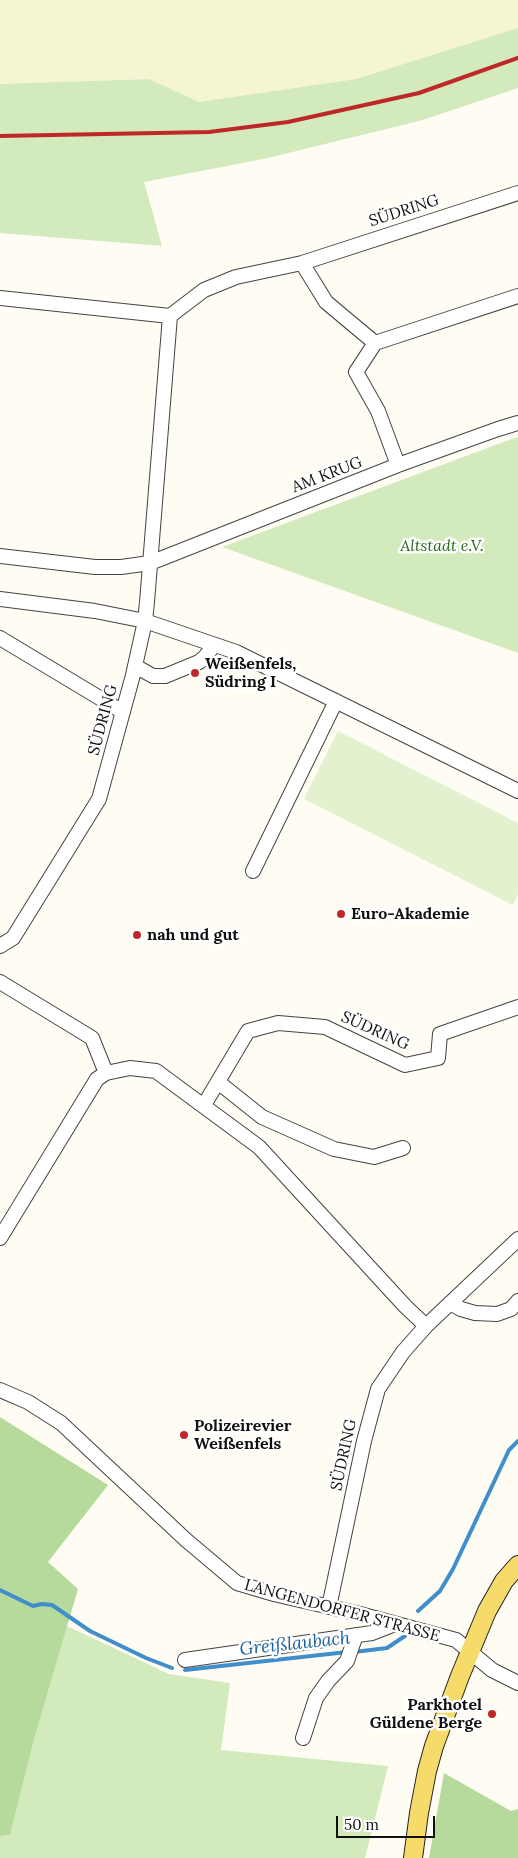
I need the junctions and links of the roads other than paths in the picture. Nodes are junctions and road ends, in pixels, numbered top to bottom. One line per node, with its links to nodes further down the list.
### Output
1 (518, 193): 2 (street, SÜDRING)
2 (302, 263): 5 (street, SÜDRING); 6 (street)
3 (518, 296): 6 (street)
4 (0, 298): 5 (street)
5 (170, 316): 10 (street, SÜDRING)
6 (375, 343): 8 (street)
7 (518, 423): 8 (street, AM KRUG)
8 (398, 465): 10 (street, AM KRUG)
9 (0, 556): 10 (street)
10 (150, 563): 12 (street, SÜDRING)
11 (0, 599): 12 (street)
12 (145, 621): 14 (street); 15 (street, SÜDRING)
13 (0, 638): 17 (street)
14 (214, 645): 15 (street); 16 (street)
15 (135, 666): 17 (street, SÜDRING)
16 (336, 702): 18 (street); 19 (street)
17 (123, 712): 20 (street, SÜDRING)
18 (518, 790)
19 (253, 871)
20 (0, 946)
21 (0, 982): 23 (street)
22 (518, 1007): 24 (street, SÜDRING)
23 (106, 1073): 25 (street); 27 (street)
24 (218, 1082): 25 (street, SÜDRING); 26 (street)
25 (204, 1105): 31 (street)
26 (403, 1148)
27 (0, 1238)
28 (518, 1239): 30 (street, SÜDRING)
29 (518, 1301): 30 (street)
30 (450, 1303): 31 (street, SÜDRING)
31 (426, 1326): 34 (street, SÜDRING)
32 (0, 1390): 34 (street, LANGENDORFER STRASSE)
33 (518, 1565): 37 (main road)
34 (329, 1606): 35 (street, LANGENDORFER STRASSE)
35 (395, 1624): 36 (street); 37 (street, LANGENDORFER STRASSE)
36 (356, 1635): 38 (street); 40 (street)
37 (470, 1652): 39 (street, LANGENDORFER STRASSE); 41 (main road)
38 (185, 1660)
39 (518, 1682)
40 (303, 1738)
41 (413, 1858)

